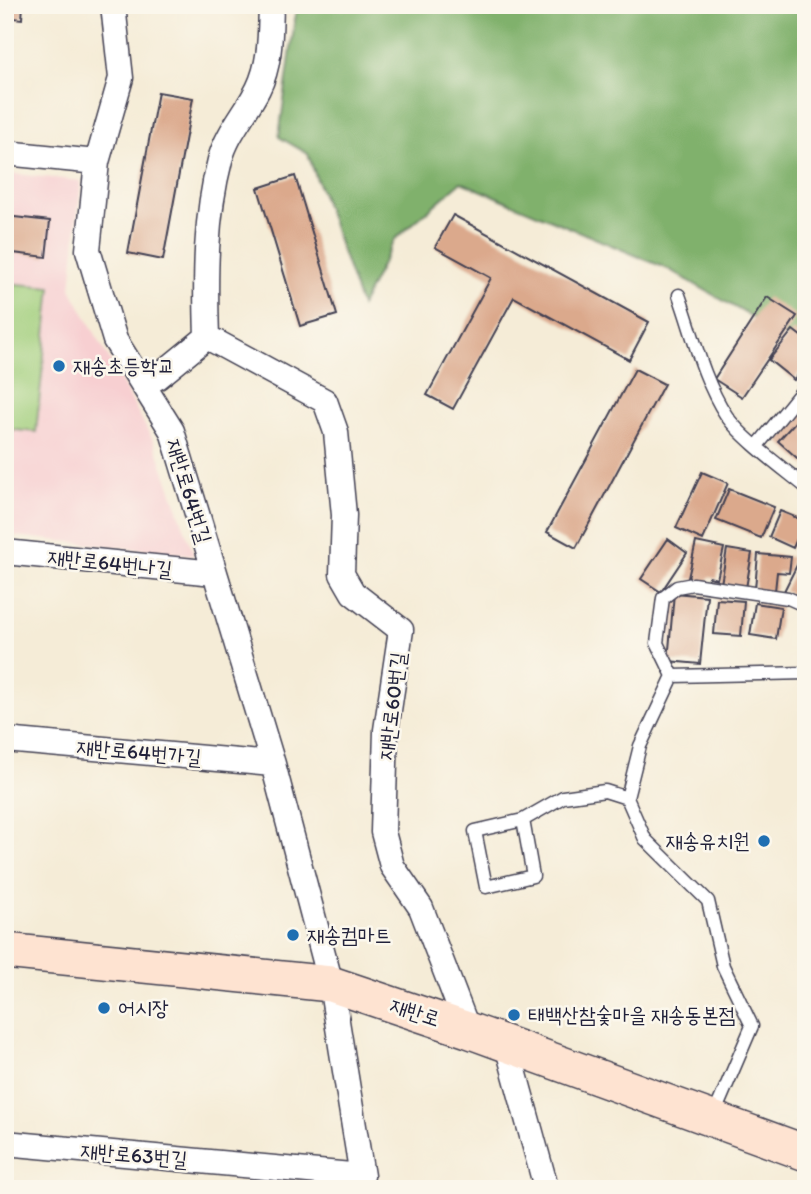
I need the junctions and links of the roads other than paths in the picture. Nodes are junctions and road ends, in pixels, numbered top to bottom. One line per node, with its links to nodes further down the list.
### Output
1 (113, 5): 4 (street, 재반로64번길)
2 (271, 5): 6 (street)
3 (5, 153): 4 (street)
4 (97, 162): 7 (street, 재반로64번길)
5 (679, 295): 9 (lane)
6 (207, 337): 7 (street); 22 (street, 재반로60번길)
7 (143, 385): 12 (street, 재반로64번길)
8 (806, 386): 9 (lane)
9 (757, 446): 10 (lane)
10 (806, 487)
11 (5, 552): 12 (street, 재반로64번나길)
12 (214, 573): 17 (street, 재반로64번길)
13 (806, 606): 15 (lane)
14 (806, 673): 15 (lane)
15 (673, 676): 18 (lane)
16 (5, 740): 17 (street, 재반로64번가길)
17 (273, 764): 21 (street, 재반로64번길)
18 (627, 798): 19 (lane); 24 (lane)
19 (523, 820): 19 (lane)
20 (5, 951): 21 (main road, 재반로)
21 (331, 984): 22 (main road, 재반로); 25 (street, 재반로63번길)
22 (468, 1030): 23 (main road, 재반로)
23 (506, 1045): 24 (main road, 재반로); 27 (street)
24 (713, 1117): 26 (main road, 재반로)
25 (5, 1143)
26 (806, 1153)
27 (543, 1189)

